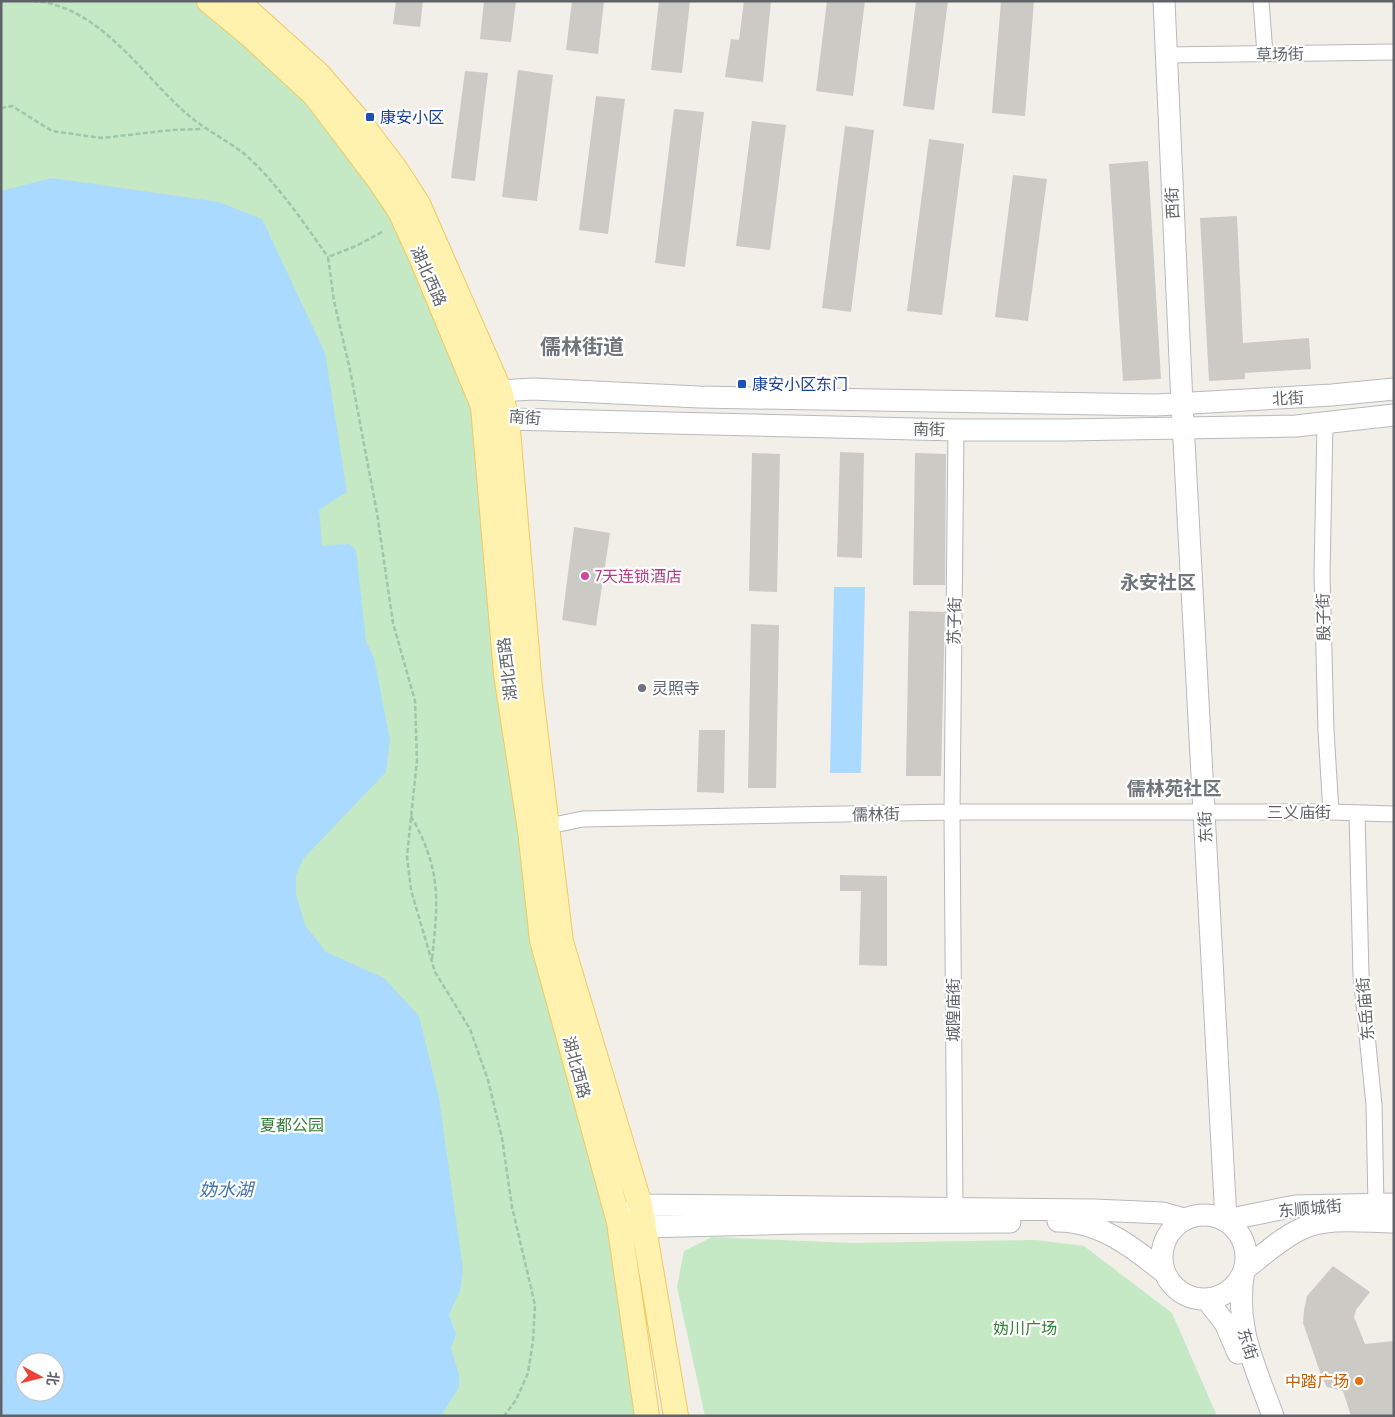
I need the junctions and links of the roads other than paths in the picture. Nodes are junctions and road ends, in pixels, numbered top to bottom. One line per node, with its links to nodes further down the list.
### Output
1 (209, 1): 9 (main road, 湖北西路)
2 (237, 1): 9 (main road, 湖北西路)
3 (1164, 1): 7 (street, 西街)
4 (1261, 1): 6 (street)
5 (1394, 52): 6 (street, 草场街)
6 (1265, 54): 7 (street, 草场街)
7 (1166, 55): 10 (street, 西街)
8 (1394, 389): 10 (street, 北街)
9 (492, 398): 10 (street, 南街); 12 (main road, 湖北西路); 21 (main road, 湖北西路)
10 (1182, 404): 14 (street, 东街)
11 (1394, 415): 13 (street, 北街)
12 (507, 419): 15 (street, 南街); 21 (main road, 湖北西路)
13 (1325, 423): 14 (street, 北街); 18 (street, 殷子街)
14 (1183, 429): 15 (street, 南街); 17 (street, 东街)
15 (956, 430): 16 (street, 苏子街)
16 (952, 812): 17 (street, 儒林街); 21 (street, 儒林街); 23 (street, 城隍庙街)
17 (1204, 812): 18 (street, 三义庙街); 26 (street, 东街)
18 (1331, 812): 19 (street, 三义庙街)
19 (1357, 813): 20 (street, 三义庙街); 22 (street, 东岳庙街)
20 (1394, 814)
21 (539, 828): 24 (main road, 湖北西路); 27 (main road, 湖北西路)
22 (1385, 1204): 26 (street, 东顺城街)
23 (955, 1208): 24 (street); 25 (street)
24 (641, 1216): 27 (street); 30 (street); 33 (main road, 湖北西路)
25 (1184, 1219): 26 (street); 30 (street)
26 (1226, 1220): 29 (street)
27 (619, 1222): 32 (main road, 湖北西路)
28 (1394, 1222): 29 (street, 东顺城街)
29 (1244, 1270): 31 (street); 35 (street, 东街)
30 (1165, 1273): 31 (street)
31 (1207, 1300): 34 (street, 东街)
32 (647, 1416)
33 (676, 1416)
34 (1259, 1416)
35 (1273, 1416)

